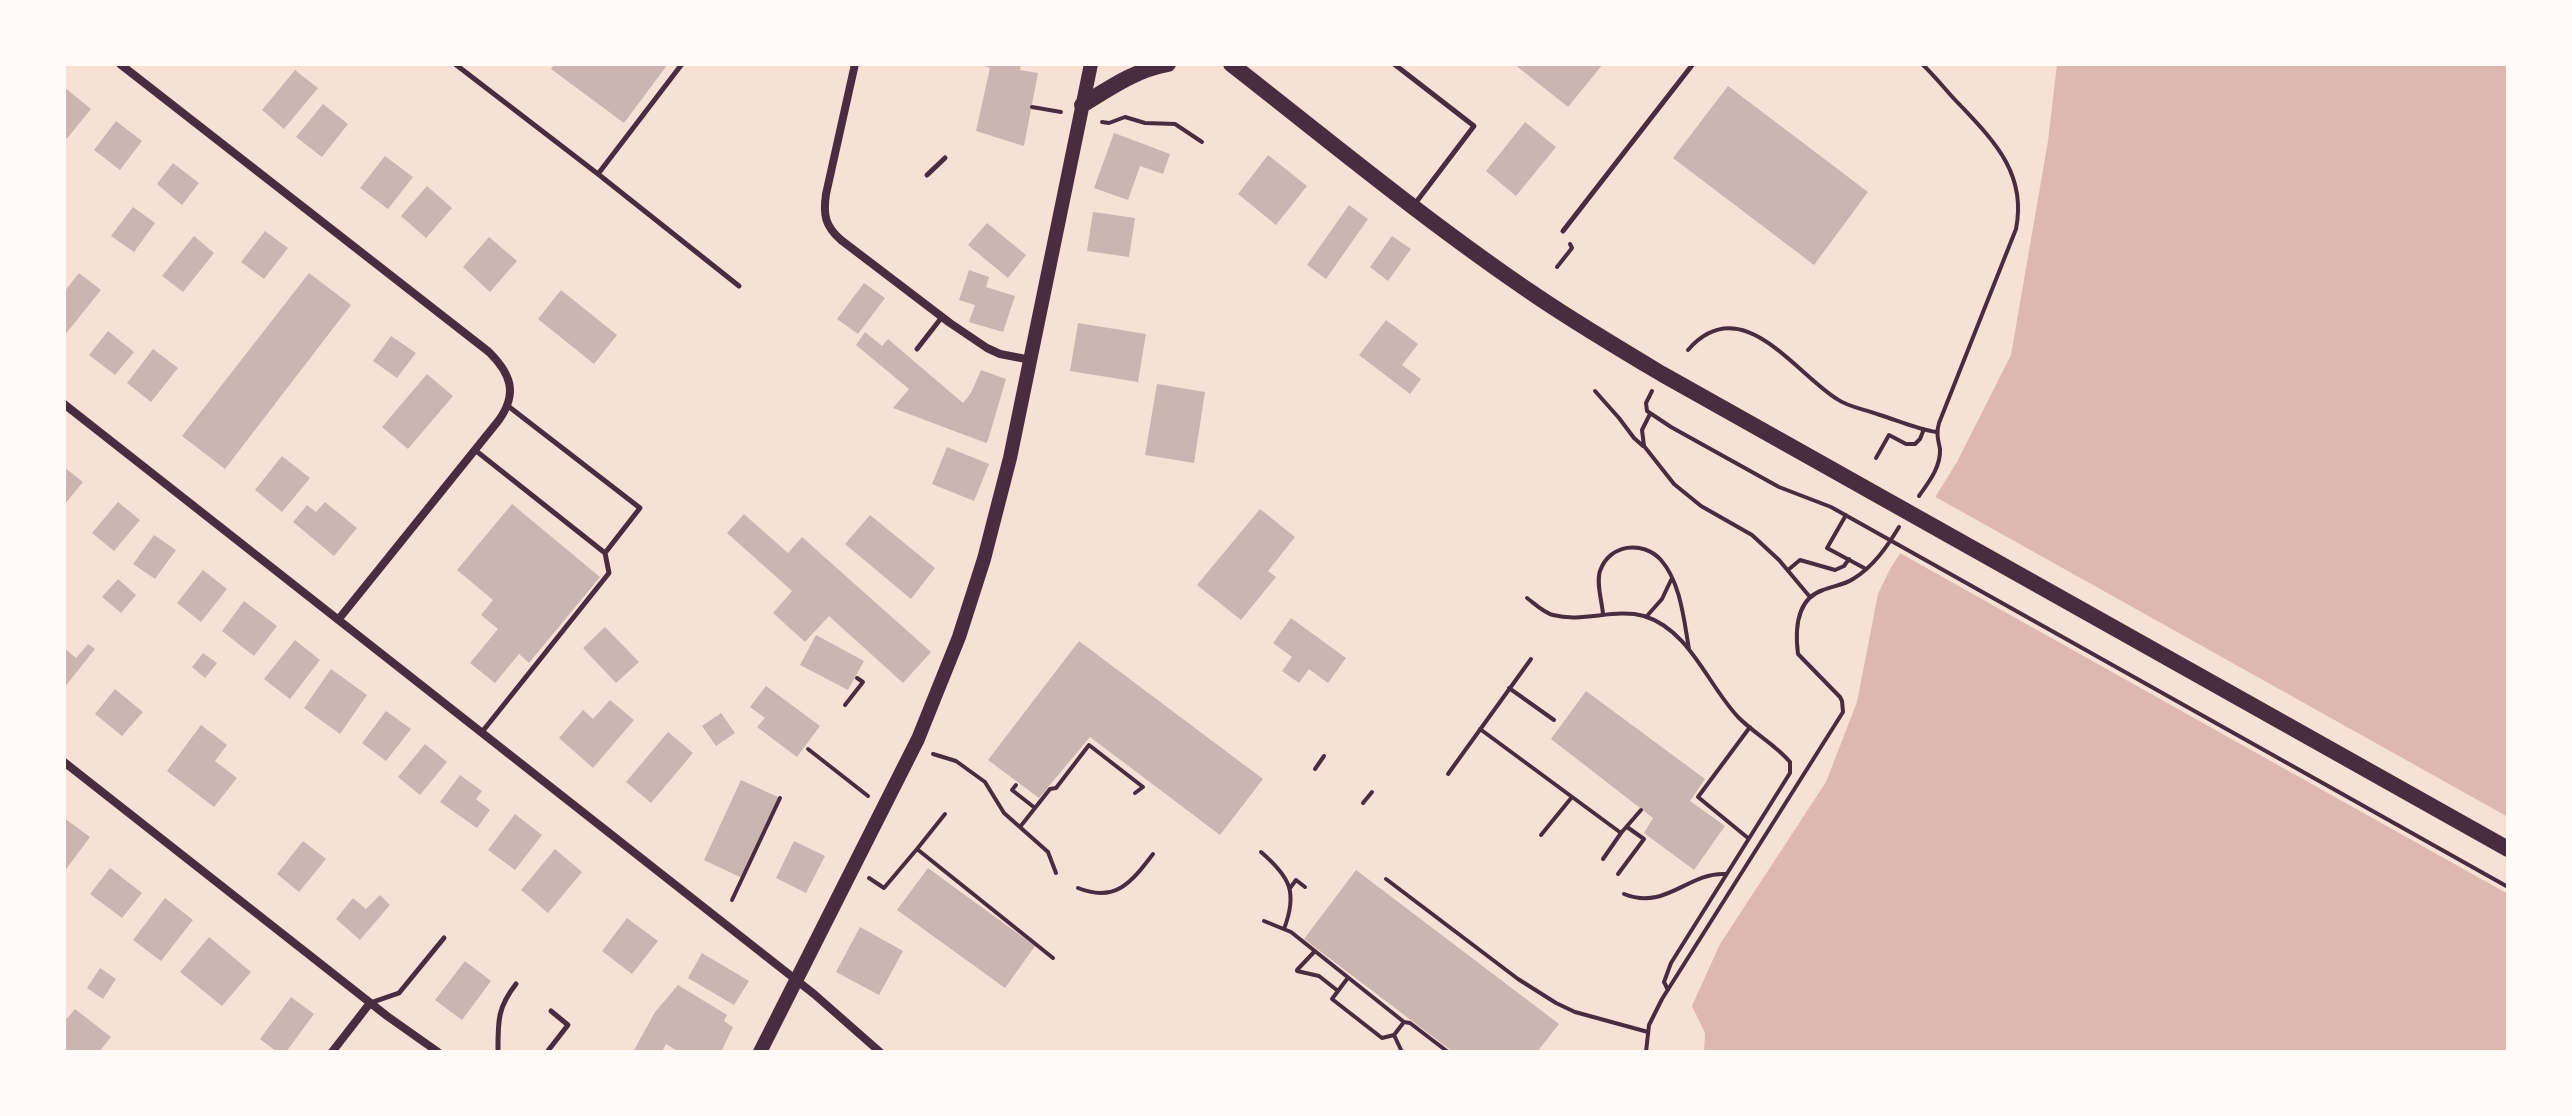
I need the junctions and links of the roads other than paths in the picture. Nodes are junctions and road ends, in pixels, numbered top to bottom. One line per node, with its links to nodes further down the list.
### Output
1 (120, 64): 21 (street)
2 (455, 64): 12 (lane)
3 (682, 64): 12 (lane)
4 (855, 64): 17 (street)
5 (1091, 64): 10 (street)
6 (1168, 64): 10 (main road)
7 (1231, 64): 14 (main road)
8 (1394, 64): 14 (lane)
9 (1693, 64): 15 (lane)
10 (1082, 105): 19 (street)
11 (945, 158): 13 (lane)
12 (598, 174): 16 (lane)
13 (927, 175)
14 (1413, 205): 27 (main road)
15 (1563, 231)
16 (739, 286)
17 (942, 317): 18 (lane); 19 (street)
18 (917, 349)
19 (1031, 360): 29 (street)
20 (64, 404): 24 (street)
21 (508, 406): 22 (street); 23 (lane)
22 (474, 450): 23 (lane); 24 (street)
23 (605, 553): 25 (lane)
24 (338, 620): 25 (street)
25 (481, 733): 29 (street)
26 (64, 762): 31 (street)
27 (2508, 849)
28 (444, 938): 31 (lane)
29 (797, 982): 37 (street); 38 (street)
30 (516, 984): 35 (lane)
31 (370, 1003): 33 (street); 34 (street)
32 (551, 1011): 36 (lane)
33 (332, 1052)
34 (438, 1052)
35 (498, 1052)
36 (547, 1052)
37 (760, 1052)
38 (880, 1052)

